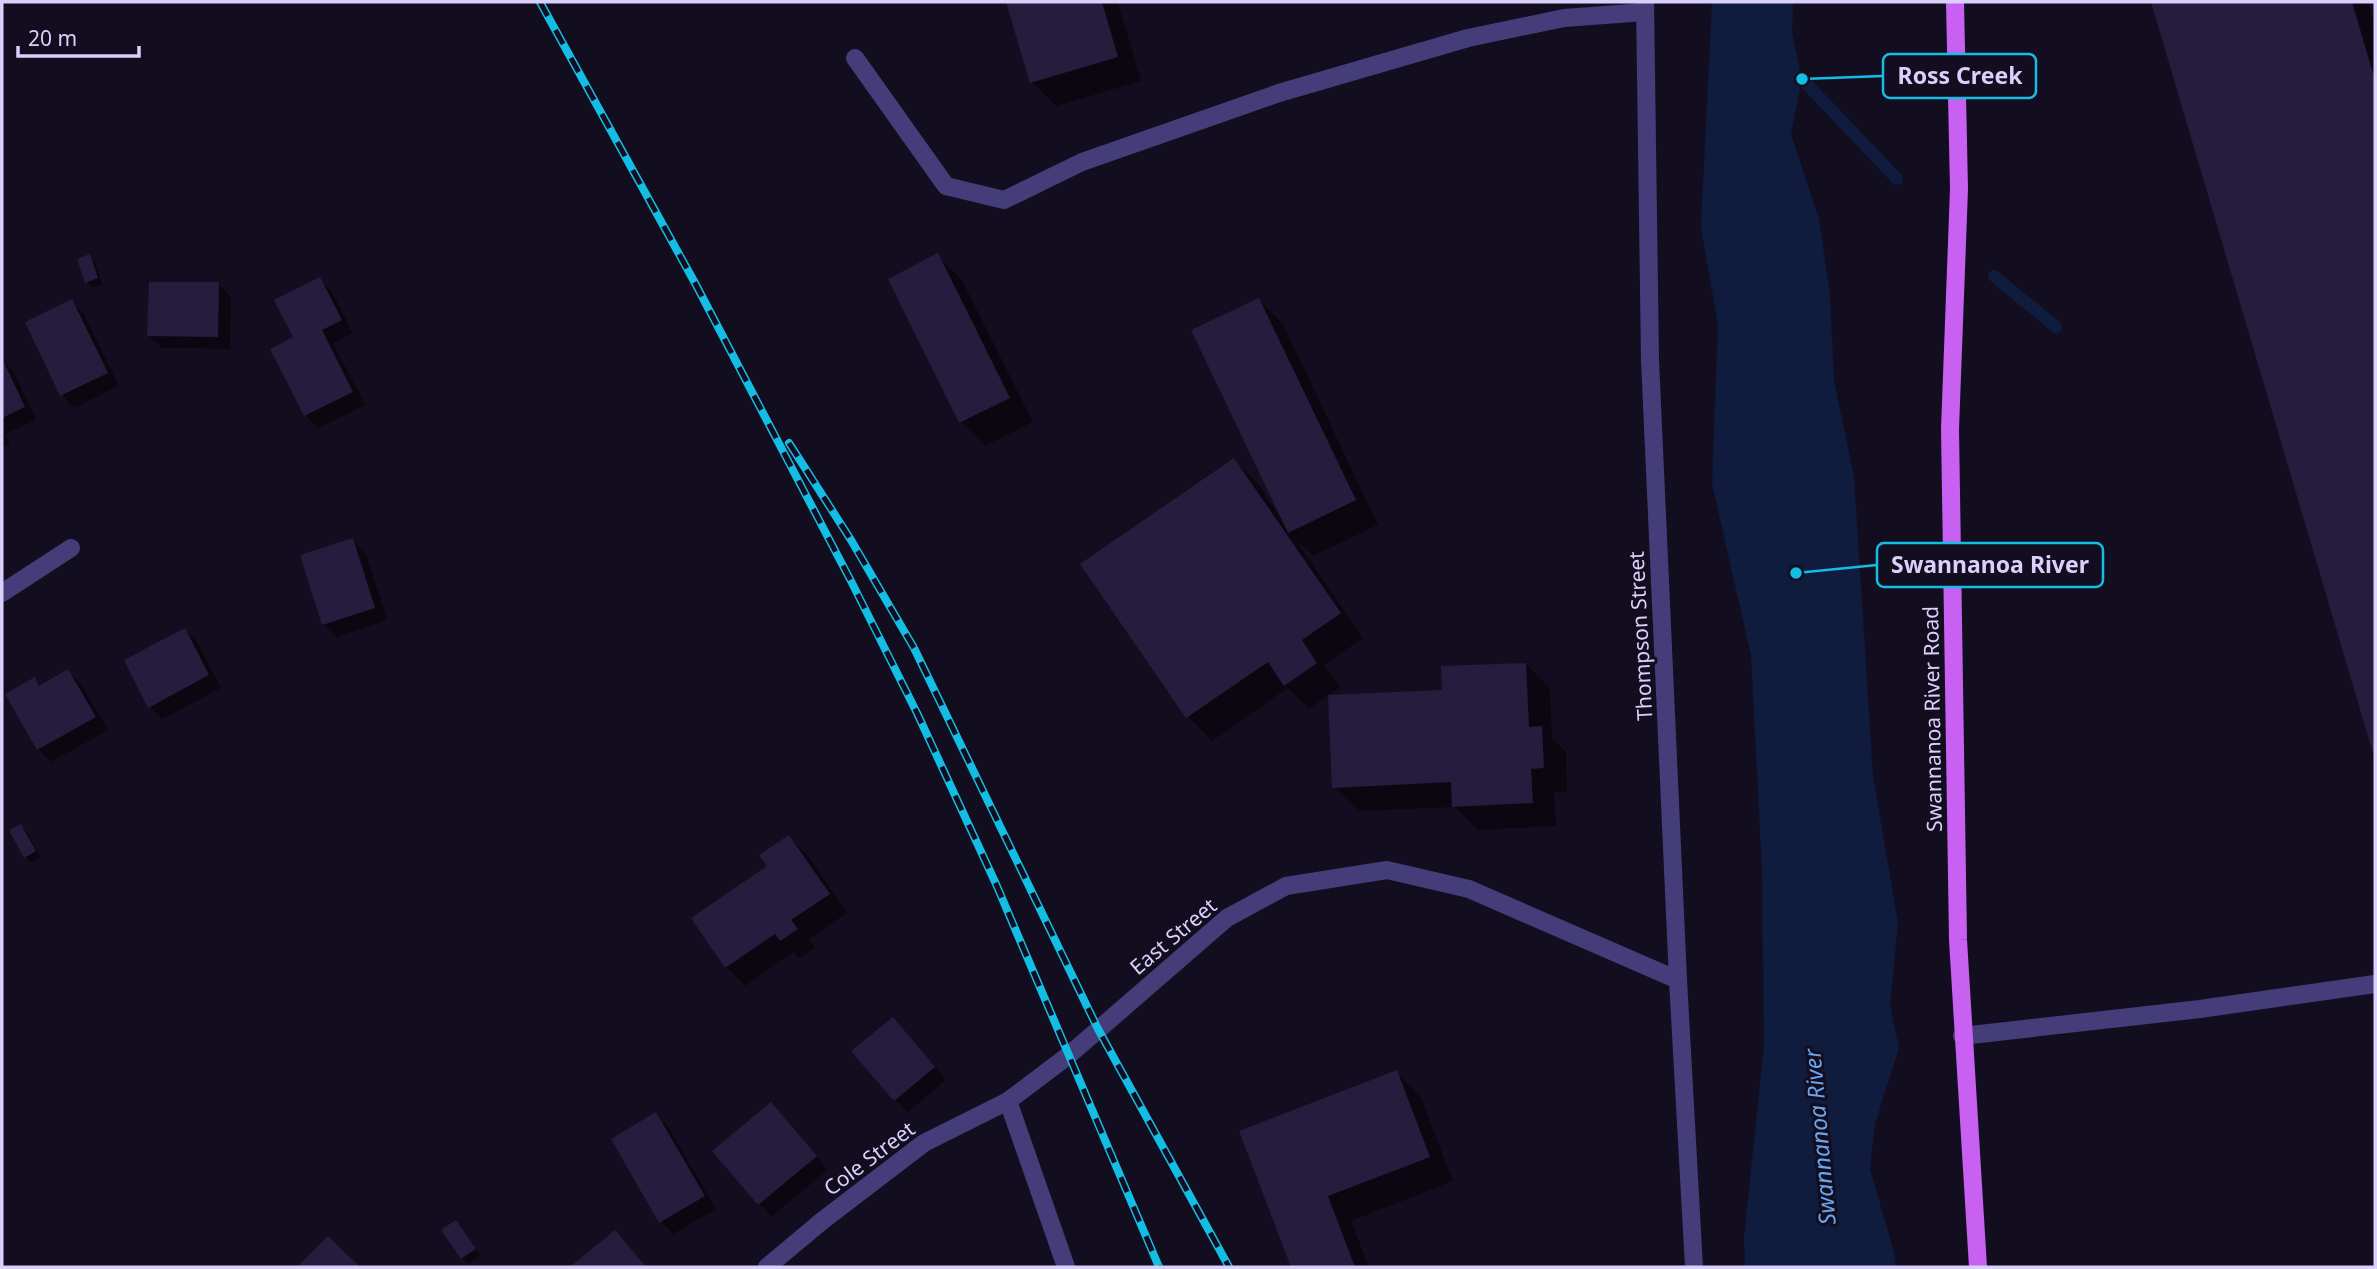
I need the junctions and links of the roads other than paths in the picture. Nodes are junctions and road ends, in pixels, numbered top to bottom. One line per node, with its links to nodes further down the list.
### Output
1 (1955, 2): 8 (main road, Swannanoa River Road)
2 (1645, 7): 3 (street); 6 (street, Thompson Street)
3 (855, 58)
4 (71, 548): 5 (street)
5 (2, 593)
6 (1678, 980): 9 (street, East Street); 12 (street, Thompson Street)
7 (2375, 984): 8 (street)
8 (1962, 1036): 13 (main road, Swannanoa River Road)
9 (1008, 1101): 10 (street, Cole Street); 11 (street)
10 (767, 1267)
11 (1066, 1267)
12 (1694, 1267)
13 (1978, 1267)

